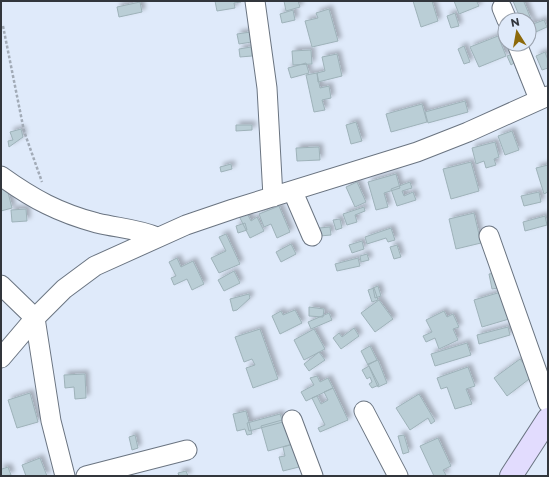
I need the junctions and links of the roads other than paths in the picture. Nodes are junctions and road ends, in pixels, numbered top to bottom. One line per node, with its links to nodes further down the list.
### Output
1 (255, 1): 6 (street)
2 (521, 52): 3 (street)
3 (544, 97): 5 (street)
4 (1, 176): 9 (street)
5 (293, 192): 6 (street); 7 (street)
6 (273, 197): 9 (street)
7 (312, 236)
8 (489, 236): 13 (street)
9 (157, 237): 11 (street)
10 (1, 286): 11 (street)
11 (35, 318): 12 (street); 18 (street)
12 (1, 358)
13 (548, 403)
14 (364, 411): 21 (street)
15 (548, 419): 22 (main road)
16 (292, 420): 20 (street)
17 (187, 450): 19 (street)
18 (65, 476)
19 (86, 476)
20 (313, 476)
21 (398, 476)
22 (511, 476)

